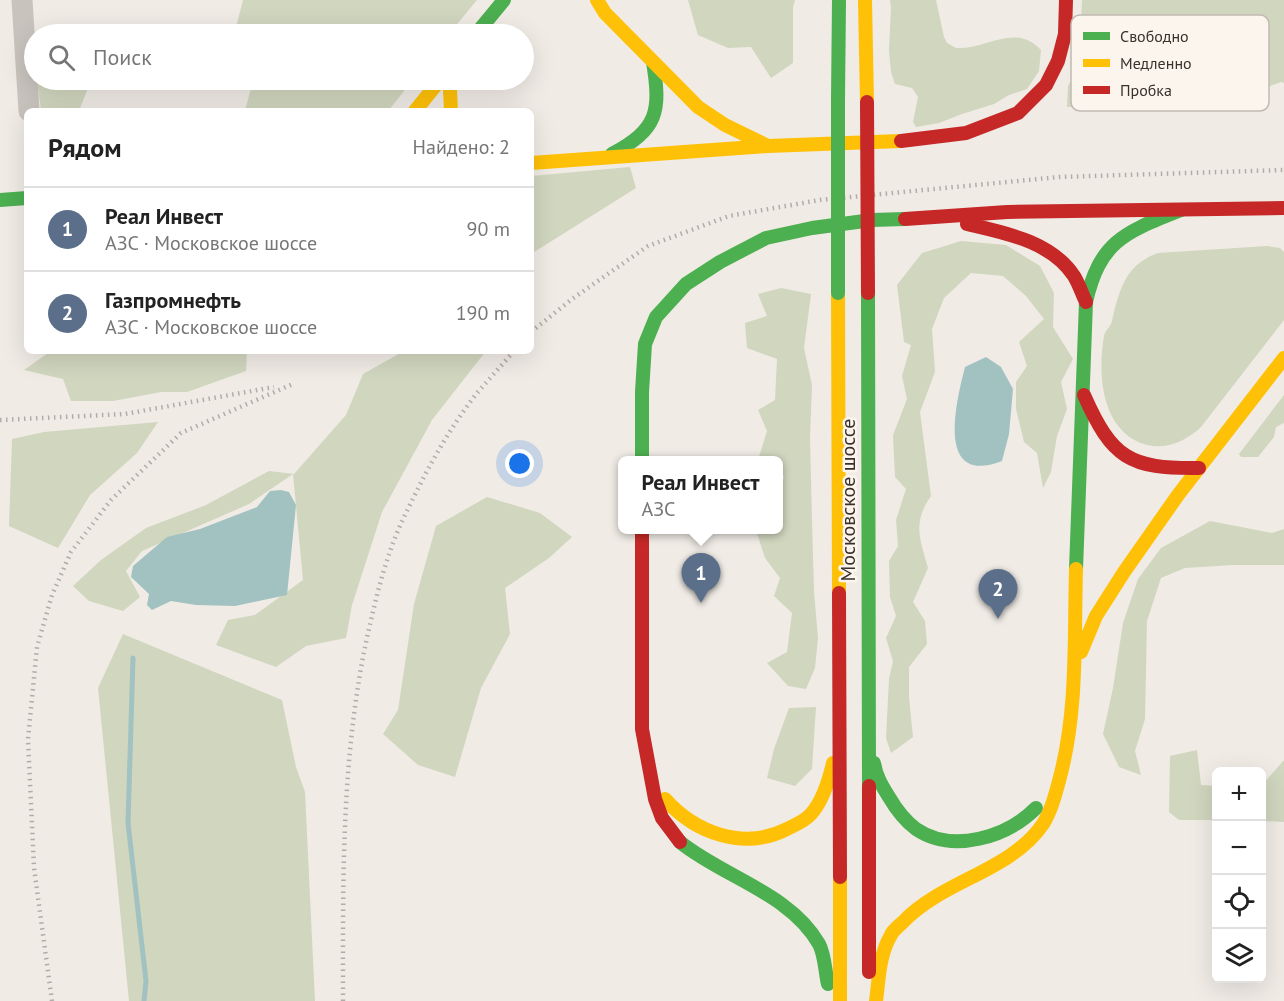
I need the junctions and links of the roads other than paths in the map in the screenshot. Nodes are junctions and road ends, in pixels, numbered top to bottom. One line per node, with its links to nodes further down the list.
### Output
1 (22, 0): 12 (street)
2 (504, 0): 10 (main road)
3 (518, 0): 10 (main road)
4 (581, 0): 9 (main road)
5 (597, 0): 9 (main road)
6 (839, 0): 37 (main road, Московское шоссе, bridge)
7 (866, 0): 38 (main road, Московское шоссе, bridge)
8 (1065, 0): 20 (main road)
9 (605, 13): 13 (main road)
10 (492, 14): 11 (main road)
11 (484, 24)
12 (24, 32)
13 (653, 62): 20 (main road); 21 (main road)
14 (28, 90): 17 (street)
15 (432, 90): 18 (main road)
16 (450, 90): 19 (main road)
17 (29, 108)
18 (417, 108)
19 (451, 108)
20 (768, 146): 21 (main road)
21 (607, 157): 22 (main road)
22 (534, 163)
23 (24, 198): 24 (main road)
24 (0, 200)
25 (1241, 208): 26 (main road); 27 (main road); 29 (main road)
26 (1284, 208)
27 (1181, 210): 28 (main road); 30 (main road)
28 (942, 218): 30 (main road); 33 (main road)
29 (1273, 221)
30 (1086, 302): 32 (main road)
31 (1284, 358): 34 (main road)
32 (1083, 393): 34 (main road); 36 (main road)
33 (642, 456)
34 (1199, 468): 36 (main road)
35 (642, 534): 39 (main road)
36 (1075, 664): 40 (main road)
37 (839, 711): 39 (main road); 42 (main road, Московское шоссе)
38 (868, 715): 40 (main road); 43 (main road, Московское шоссе)
39 (652, 781): 41 (main road)
40 (1055, 790): 44 (main road)
41 (830, 1001)
42 (840, 1001)
43 (870, 1001)
44 (876, 1001)

